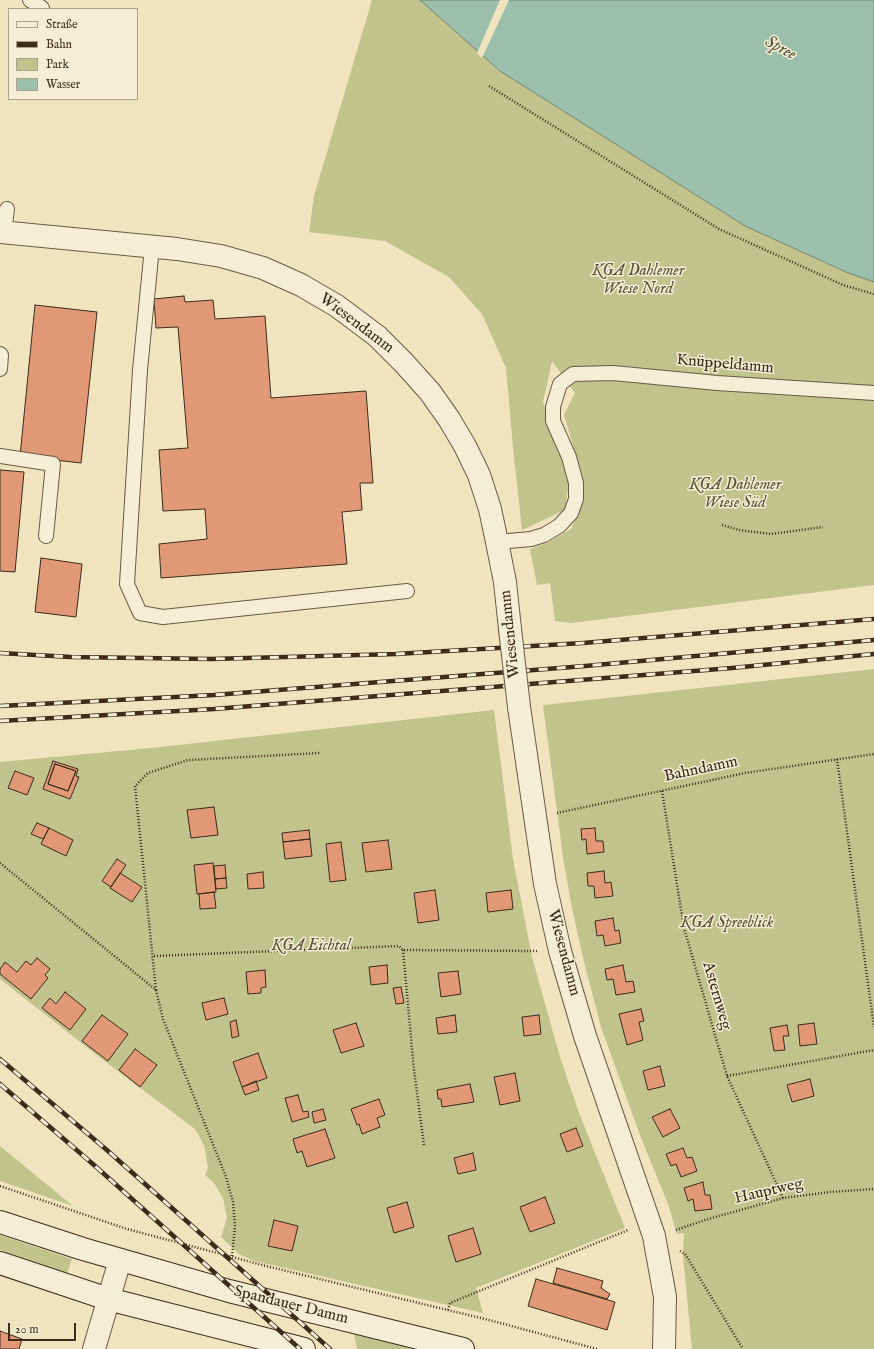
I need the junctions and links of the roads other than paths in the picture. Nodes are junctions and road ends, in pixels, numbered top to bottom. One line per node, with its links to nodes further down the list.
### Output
1 (30, 0): 2 (lane)
2 (42, 8)
3 (7, 209): 4 (lane)
4 (2, 232): 5 (street, Wiesendamm)
5 (152, 247): 11 (street, Wiesendamm); 12 (lane)
6 (0, 354): 7 (lane)
7 (0, 369)
8 (874, 393): 11 (lane, Knüppeldamm)
9 (0, 456): 10 (lane)
10 (46, 536)
11 (497, 542): 20 (street, Wiesendamm, bridge)
12 (407, 590)
13 (0, 1222): 14 (street, Spandauer Damm)
14 (120, 1260): 16 (street); 19 (street, Spandauer Damm)
15 (0, 1263): 16 (street)
16 (108, 1299): 17 (street); 18 (street)
17 (94, 1349)
18 (304, 1349)
19 (463, 1349)
20 (664, 1349)

